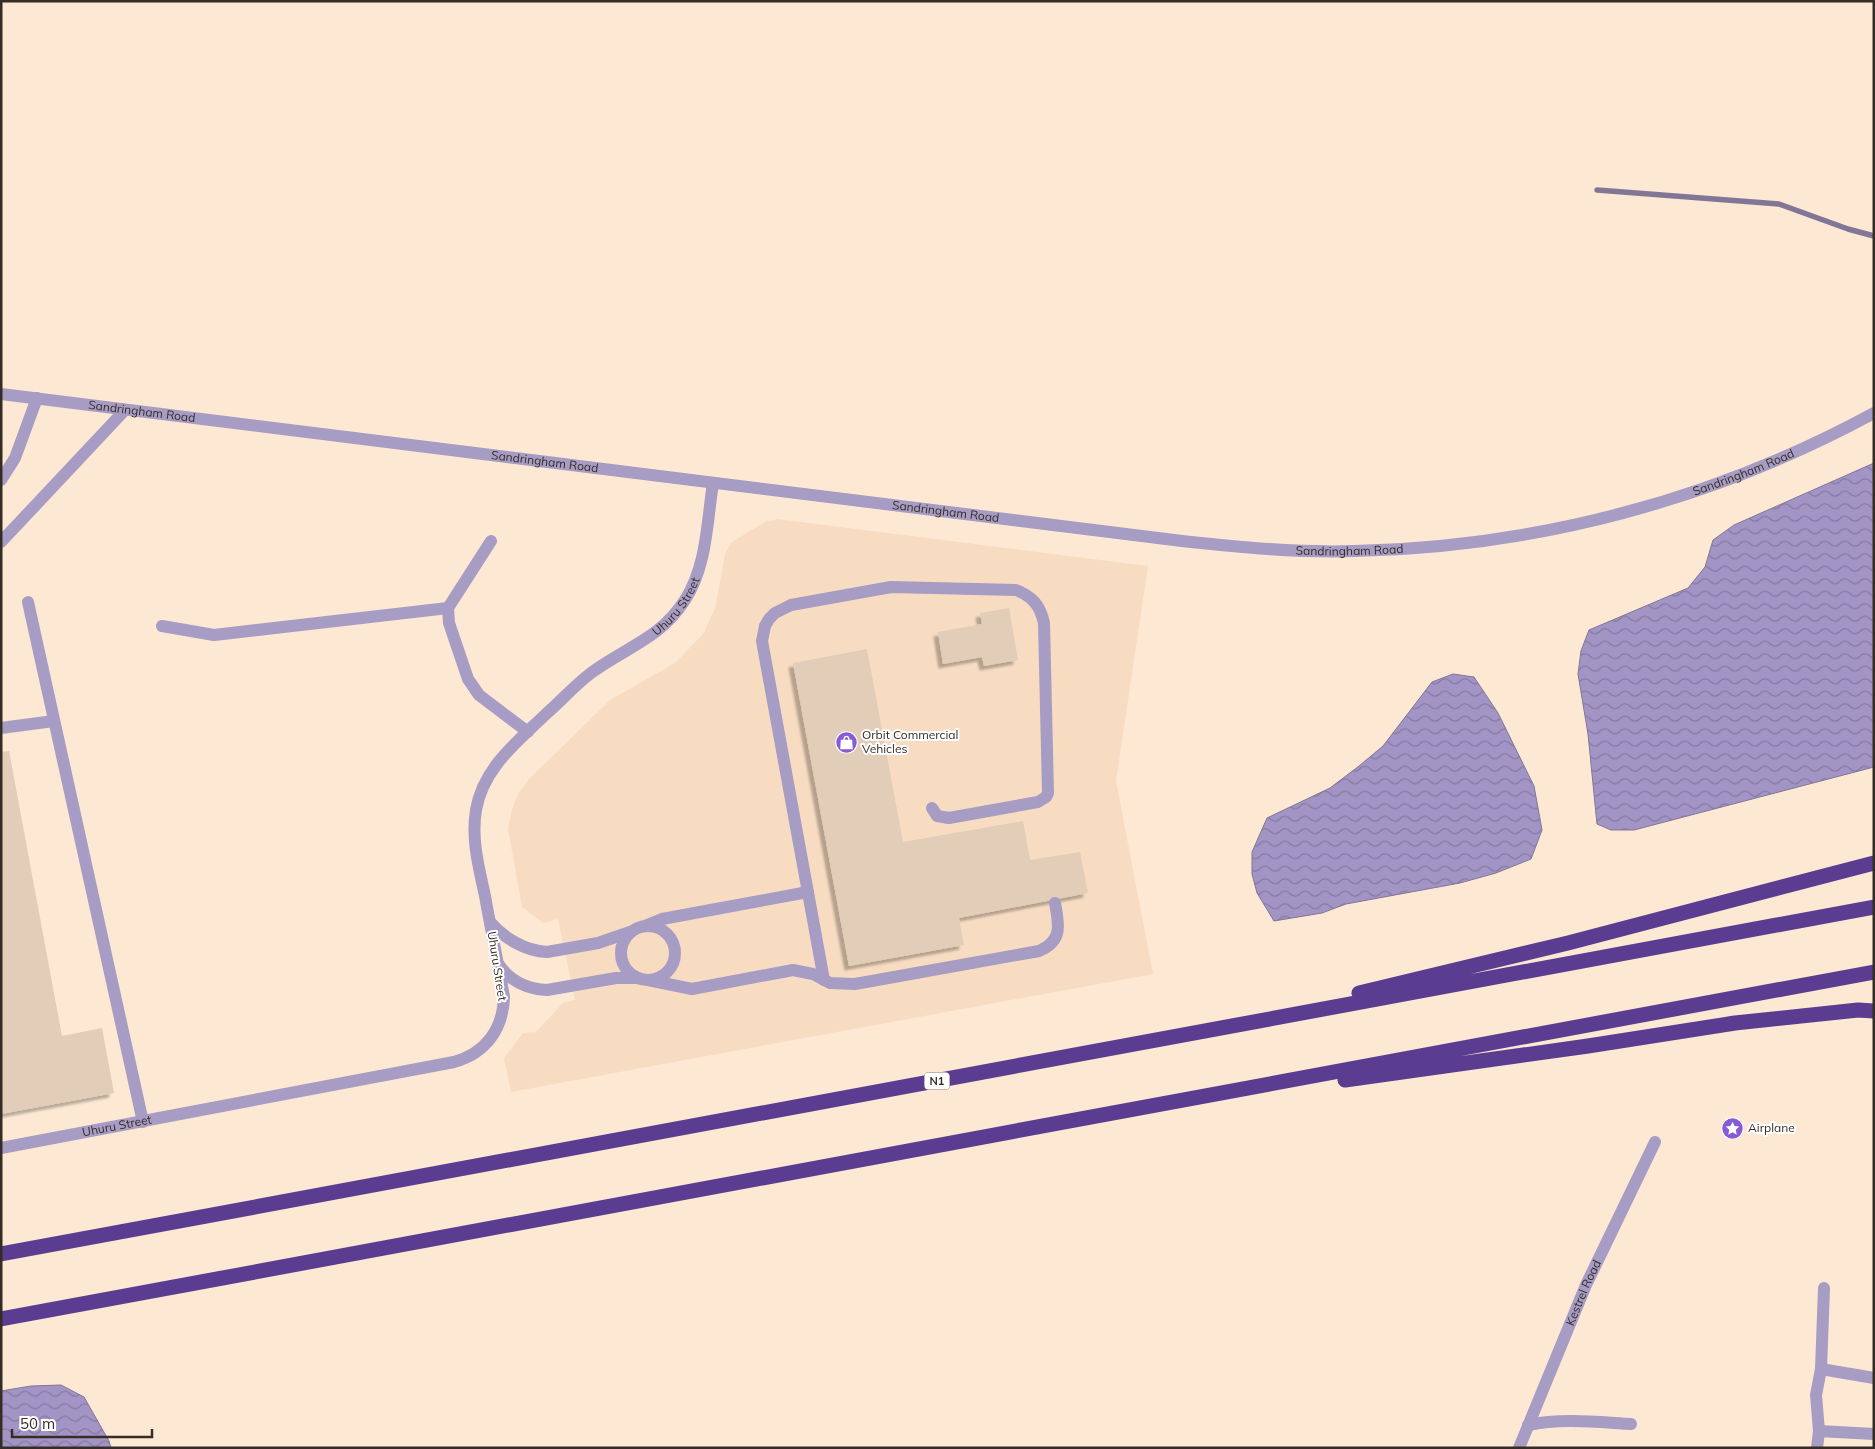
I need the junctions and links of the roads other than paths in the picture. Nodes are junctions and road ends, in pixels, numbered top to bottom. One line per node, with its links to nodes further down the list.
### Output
1 (1, 394): 2 (street, Sandringham Road)
2 (36, 398): 3 (street, Sandringham Road); 5 (street)
3 (125, 410): 6 (street, Sandringham Road); 8 (street)
4 (1874, 414): 6 (street, Sandringham Road)
5 (1, 480)
6 (713, 483): 14 (street, Uhuru Street)
7 (491, 541): 10 (street)
8 (1, 542)
9 (28, 602): 12 (street)
10 (448, 608): 11 (street); 14 (street)
11 (162, 626)
12 (54, 721): 13 (street); 30 (street)
13 (1, 728)
14 (528, 732): 20 (street, Uhuru Street)
15 (932, 808): 17 (street)
16 (1874, 863): 28 (highway)
17 (808, 892): 21 (street); 26 (street)
18 (1055, 903): 26 (street)
19 (1874, 907): 28 (highway, N1)
20 (490, 922): 22 (street); 23 (street, Uhuru Street)
21 (647, 925): 22 (street); 25 (street)
22 (630, 932): 25 (street)
23 (498, 963): 25 (street); 30 (street, Uhuru Street)
24 (1874, 972): 29 (highway)
25 (643, 979): 26 (street)
26 (824, 980)
27 (1874, 1011): 29 (highway)
28 (1165, 1038): 33 (highway, N1)
29 (1139, 1108): 35 (highway)
30 (143, 1122): 32 (street, Uhuru Street)
31 (1655, 1142): 39 (street, Kestrel Road)
32 (1, 1148)
33 (1, 1254)
34 (1824, 1288): 36 (street)
35 (1, 1319)
36 (1821, 1369): 37 (street); 40 (street)
37 (1874, 1378)
38 (1631, 1424): 39 (street)
39 (1528, 1425): 42 (street, Kestrel Road)
40 (1819, 1431): 41 (street); 43 (street)
41 (1874, 1434)
42 (1518, 1448)
43 (1817, 1448)

